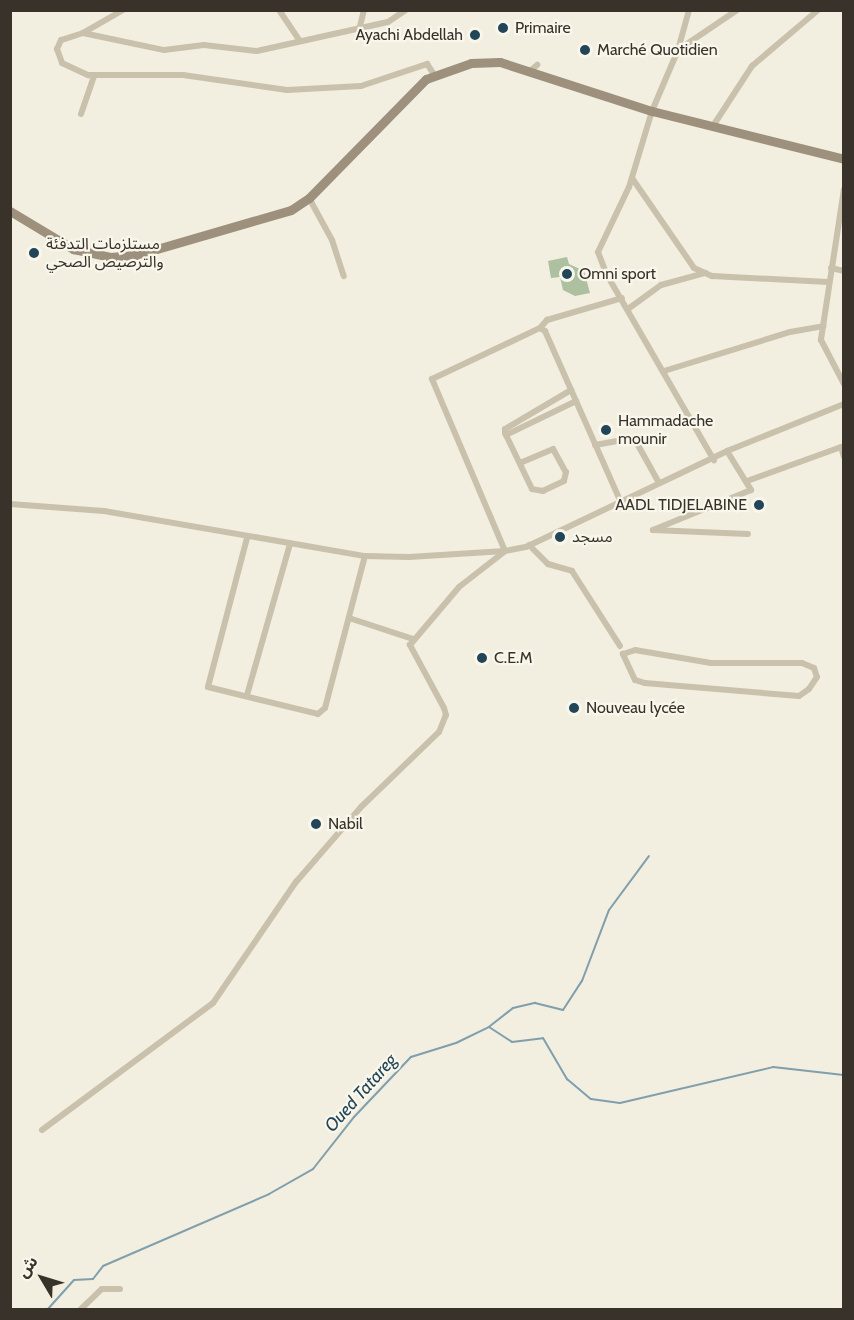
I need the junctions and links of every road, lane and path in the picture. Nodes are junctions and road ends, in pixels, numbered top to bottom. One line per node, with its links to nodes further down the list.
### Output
1 (123, 10): 9 (street)
2 (279, 10): 10 (street)
3 (364, 10): 8 (street)
4 (406, 10): 8 (street)
5 (689, 10): 11 (street)
6 (737, 10): 11 (street)
7 (818, 10): 18 (street)
8 (360, 27): 10 (street)
9 (83, 33): 10 (street); 14 (street)
10 (299, 40)
11 (678, 50): 16 (street)
12 (537, 64): 13 (street)
13 (529, 72): 15 (main road); 16 (main road)
14 (94, 76): 15 (street); 17 (street)
15 (435, 76): 22 (main road)
16 (651, 111): 18 (main road); 20 (street)
17 (81, 114)
18 (712, 126): 19 (main road)
19 (843, 159)
20 (632, 178): 26 (street); 29 (street)
21 (843, 189): 24 (street)
22 (309, 198): 23 (main road); 27 (street)
23 (10, 210)
24 (831, 268): 25 (street); 28 (street)
25 (843, 271)
26 (706, 273): 28 (street); 30 (street)
27 (344, 276)
28 (828, 282): 31 (street)
29 (622, 298): 30 (street); 32 (street)
30 (628, 309): 33 (street)
31 (823, 326): 33 (street); 34 (street)
32 (540, 328): 35 (street); 52 (street)
33 (664, 371): 42 (street)
34 (843, 384)
35 (571, 390): 36 (street); 38 (street)
36 (576, 400): 38 (street); 39 (street)
37 (843, 404): 40 (street)
38 (506, 435): 43 (street)
39 (595, 445): 45 (street); 46 (street)
40 (727, 452): 42 (street); 44 (street)
41 (843, 457): 44 (street)
42 (714, 460): 45 (street)
43 (520, 463): 43 (street)
44 (747, 482): 48 (street)
45 (659, 483): 46 (street)
46 (620, 500): 51 (street)
47 (10, 504): 49 (street)
48 (748, 534)
49 (247, 538): 50 (street); 58 (street)
50 (290, 544): 53 (street); 58 (street)
51 (529, 545): 52 (street); 56 (street)
52 (505, 551): 53 (street); 55 (street)
53 (364, 556): 54 (street)
54 (349, 618): 55 (street); 58 (street)
55 (413, 639): 59 (street)
56 (621, 646)
57 (623, 654): 57 (street)
58 (248, 695)
59 (42, 1130)
60 (120, 1289): 61 (street)
61 (80, 1310)

